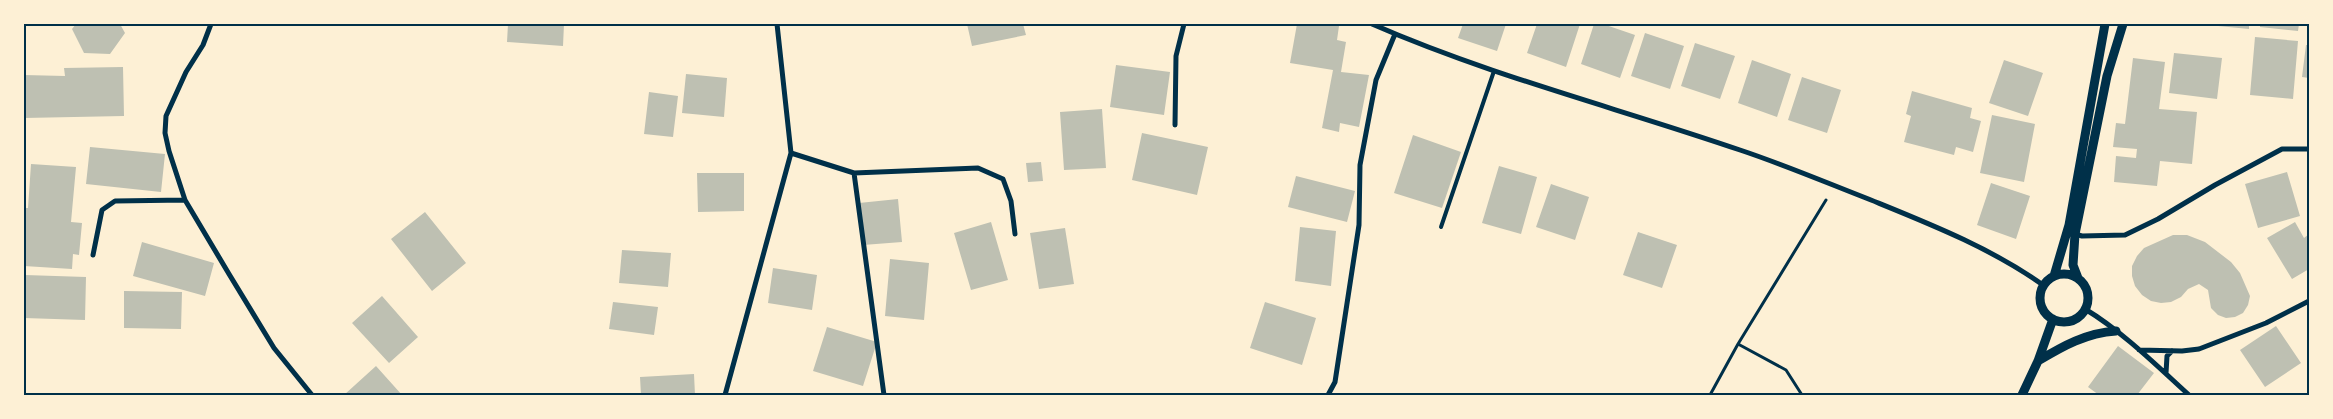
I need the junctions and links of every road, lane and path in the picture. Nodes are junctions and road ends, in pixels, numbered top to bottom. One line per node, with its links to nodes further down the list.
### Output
1 (211, 24): 14 (street)
2 (777, 24): 11 (street)
3 (1184, 24): 9 (street)
4 (1372, 24): 7 (street)
5 (2105, 24): 19 (street)
6 (2123, 24): 17 (street)
7 (1395, 34): 8 (street); 34 (street)
8 (1494, 71): 13 (street); 15 (lane)
9 (1175, 125)
10 (2309, 149): 17 (street)
11 (791, 153): 12 (street); 32 (street)
12 (854, 173): 16 (street); 33 (street)
13 (1836, 186): 21 (street); 26 (path)
14 (185, 200): 18 (street); 31 (street)
15 (1441, 226)
16 (1015, 234)
17 (2075, 234): 20 (street)
18 (93, 255)
19 (2054, 276): 20 (street); 21 (street)
20 (2078, 278): 23 (street)
21 (2043, 285): 24 (street)
22 (2309, 301): 28 (street)
23 (2085, 309): 24 (street); 25 (street)
24 (2053, 319): 29 (street)
25 (2116, 331): 27 (street); 29 (street)
26 (1738, 344): 35 (path); 36 (path)
27 (2139, 350): 28 (street); 30 (street)
28 (2172, 351): 30 (street)
29 (2038, 361): 37 (street)
30 (2166, 374): 38 (street)
31 (312, 395)
32 (724, 395)
33 (884, 395)
34 (1328, 395)
35 (1710, 395)
36 (1802, 395)
37 (2022, 395)
38 (2189, 395)

